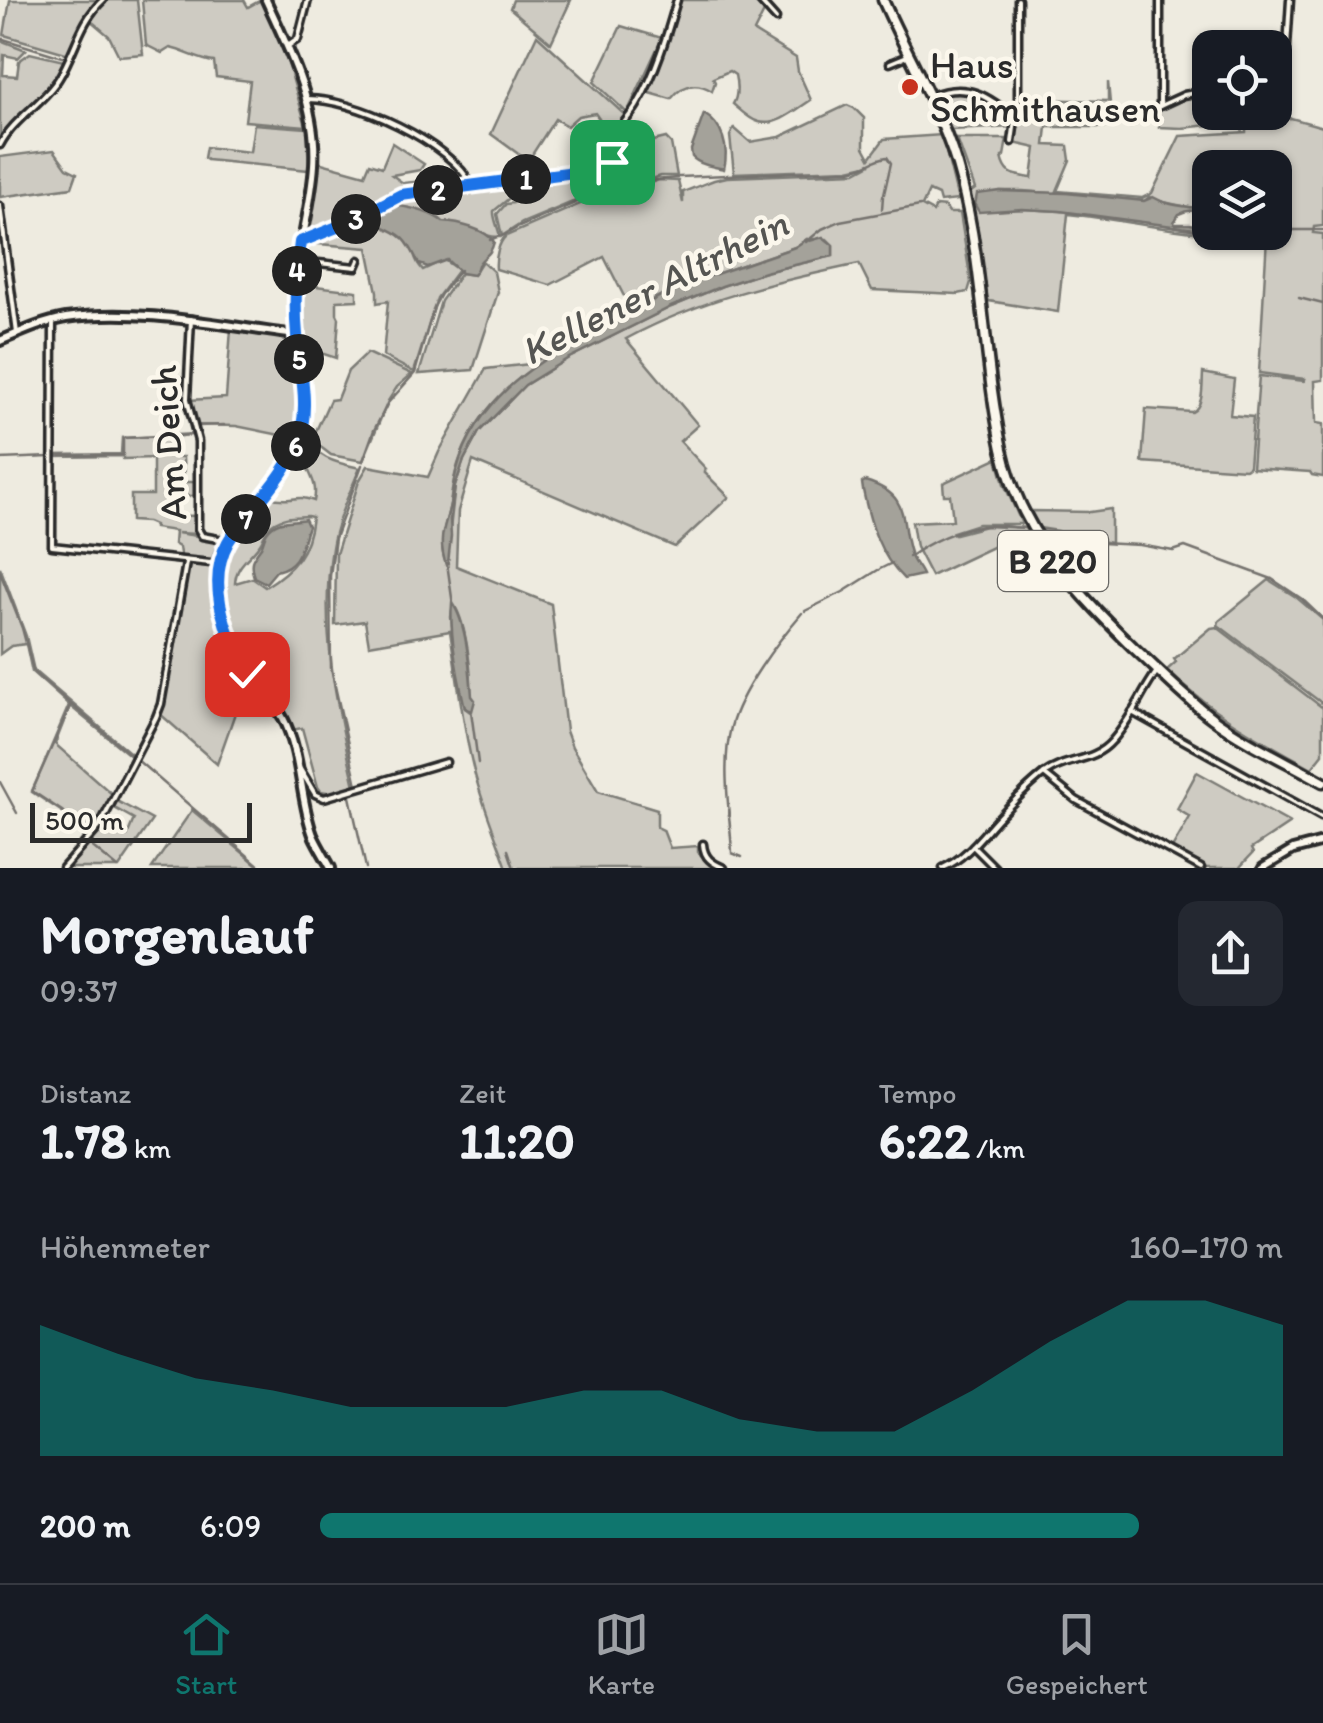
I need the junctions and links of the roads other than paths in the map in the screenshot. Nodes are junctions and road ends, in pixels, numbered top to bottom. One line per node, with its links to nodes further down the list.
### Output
1 (103, 0): 22 (street)
2 (266, 0): 12 (street)
3 (308, 0): 12 (street)
4 (677, 0): 23 (street)
5 (759, 0): 10 (street)
6 (883, 0): 13 (main road, B 220)
7 (1018, 0): 19 (street)
8 (1160, 0): 18 (street)
9 (1290, 0): 11 (street)
10 (776, 19)
11 (1288, 30)
12 (288, 46): 17 (street)
13 (910, 55): 14 (street); 16 (main road, B 220)
14 (890, 63)
15 (1192, 93): 18 (street)
16 (930, 96): 19 (street); 36 (main road, B 220)
17 (305, 98): 23 (street); 25 (street)
18 (1160, 106): 20 (street)
19 (1016, 120): 21 (street)
20 (1130, 123)
21 (1012, 142)
22 (0, 145)
23 (472, 186): 25 (street)
24 (0, 206): 30 (street)
25 (300, 242): 27 (street)
26 (358, 260): 27 (street)
27 (298, 261): 31 (street)
28 (191, 320): 29 (street); 31 (street); 33 (street, Am Deich)
29 (53, 321): 30 (street); 34 (street)
30 (17, 334): 32 (street)
31 (297, 335): 33 (street)
32 (0, 341)
33 (229, 541): 35 (street)
34 (187, 561): 35 (street); 46 (street)
35 (220, 564): 39 (street)
36 (1158, 670): 37 (street); 41 (main road, B 220)
37 (1132, 712): 40 (street); 42 (street)
38 (446, 762): 39 (street)
39 (298, 764): 47 (street)
40 (1044, 774): 45 (street); 51 (street)
41 (1323, 782)
42 (1323, 818)
43 (1323, 842): 52 (street)
44 (702, 844): 48 (street)
45 (973, 846): 49 (street); 50 (street)
46 (63, 868)
47 (331, 868)
48 (724, 868)
49 (943, 868)
50 (995, 868)
51 (1201, 868)
52 (1263, 868)

